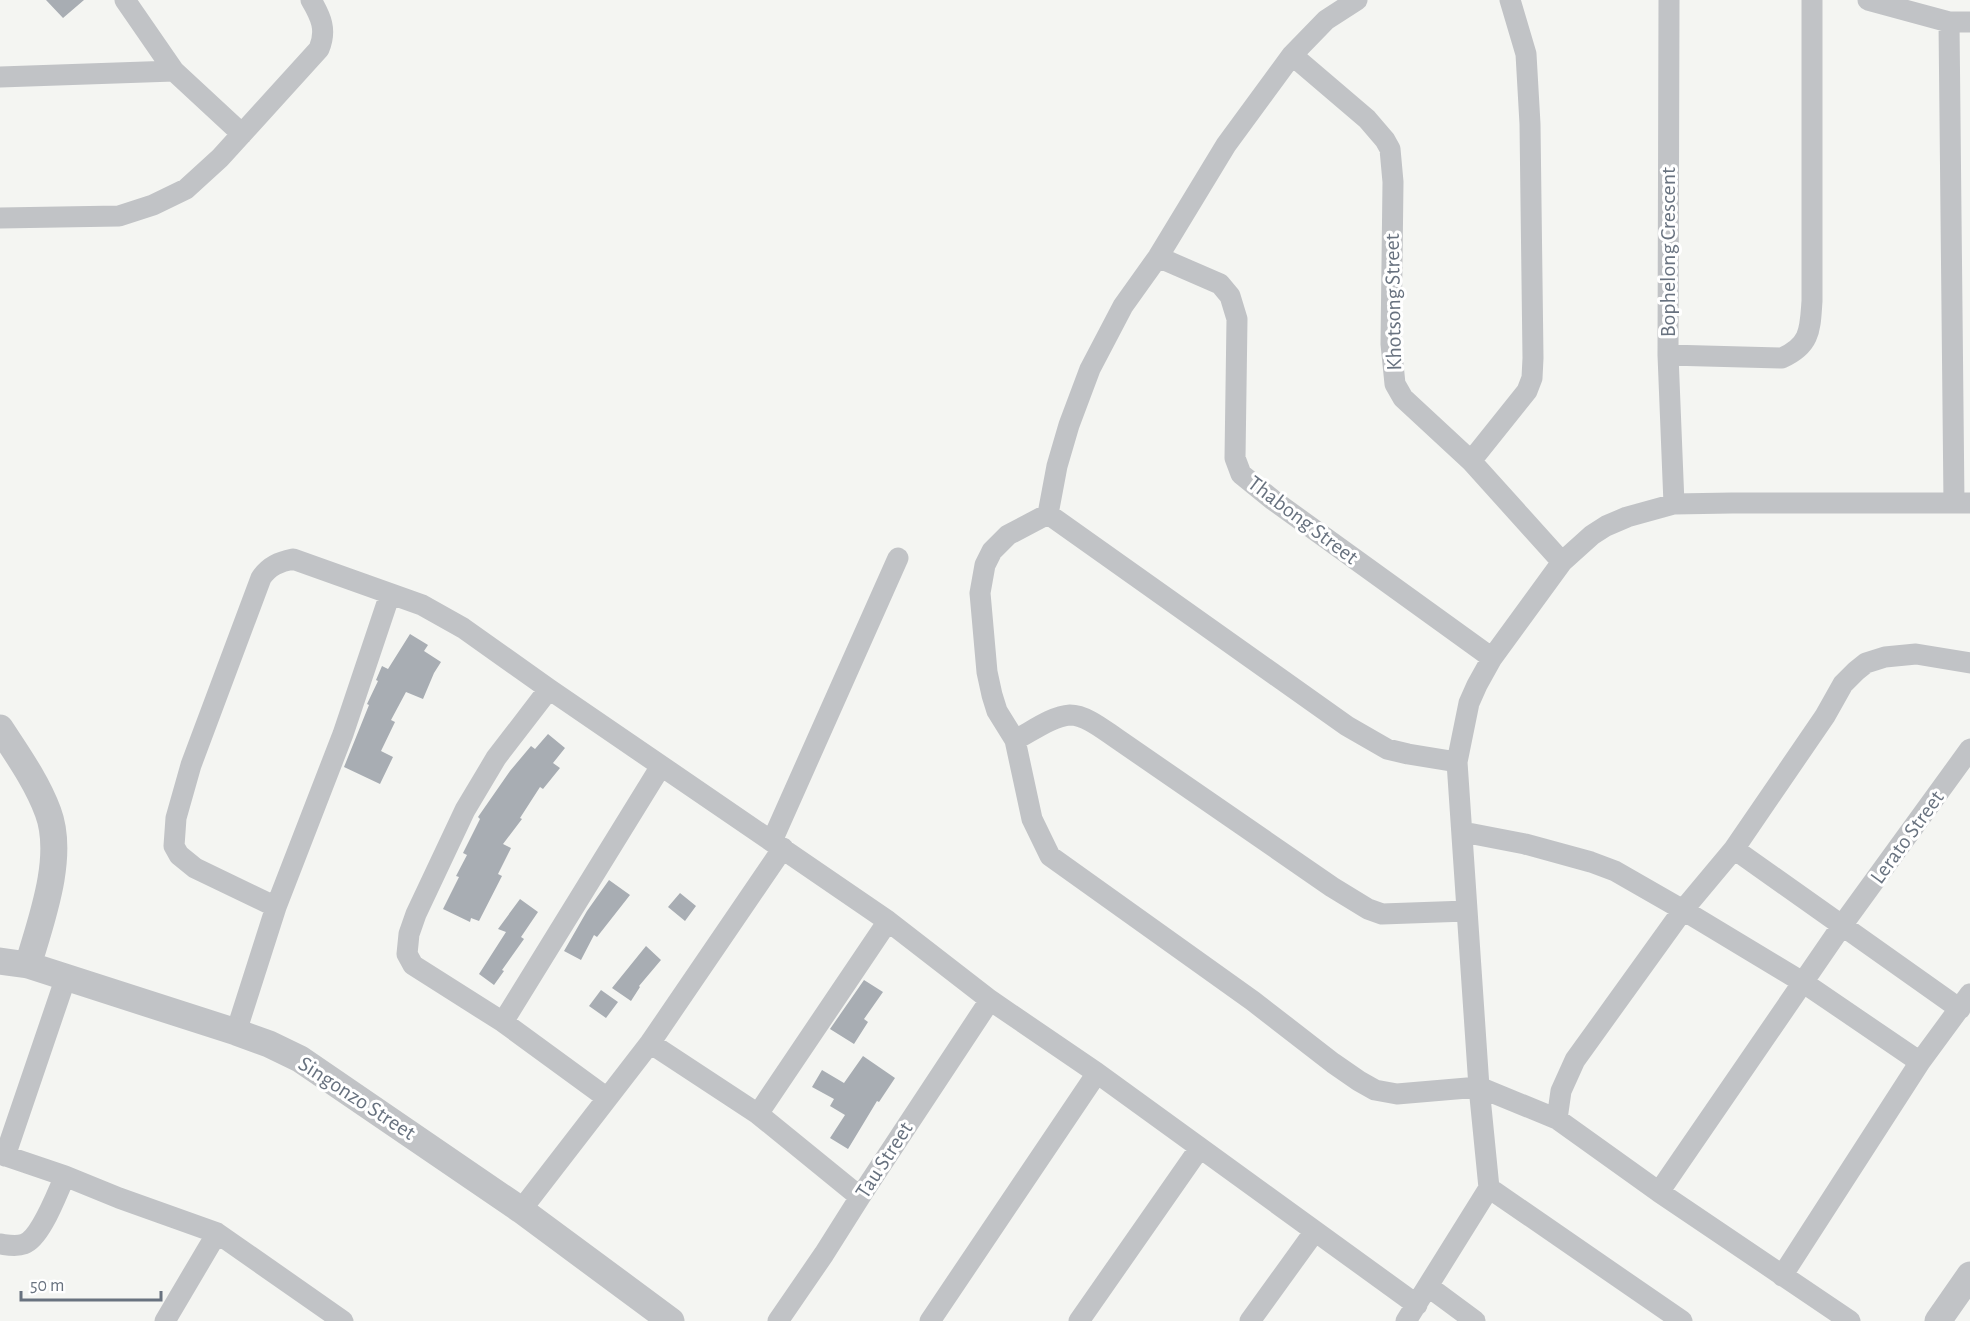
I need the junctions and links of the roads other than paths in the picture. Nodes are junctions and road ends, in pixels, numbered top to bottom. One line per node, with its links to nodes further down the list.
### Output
1 (125, 0): 11 (street)
2 (311, 0): 13 (street)
3 (1357, 0): 10 (street)
4 (1510, 0): 18 (street)
5 (1669, 0): 16 (street, Bophelong Crescent)
6 (1812, 0): 16 (street)
7 (1868, 0): 8 (street)
8 (1949, 22): 9 (street); 17 (street)
9 (1970, 22)
10 (1292, 55): 15 (street); 18 (street, Khotsong Street)
11 (174, 71): 12 (street); 13 (street)
12 (0, 77)
13 (242, 134): 14 (street)
14 (0, 218)
15 (1158, 257): 21 (street); 25 (street, Thabong Street)
16 (1668, 355): 20 (street, Bophelong Crescent)
17 (1961, 357): 19 (street)
18 (1471, 461): 23 (street, Khotsong Street)
19 (1962, 503): 20 (street)
20 (1674, 504): 23 (street)
21 (1048, 514): 29 (street); 31 (street)
22 (898, 558): 34 (street)
23 (1562, 562): 25 (street)
24 (390, 594): 27 (street); 36 (street); 36 (street)
25 (1492, 658): 31 (street)
26 (1970, 663): 35 (street)
27 (549, 689): 32 (street); 47 (street)
28 (0, 728): 42 (street)
29 (1015, 740): 38 (street); 52 (street)
30 (1970, 749): 40 (street, Lerato Street)
31 (1457, 762): 33 (street)
32 (661, 766): 34 (street); 47 (street)
33 (1463, 832): 37 (street); 38 (street)
34 (778, 844): 39 (street); 49 (street)
35 (1734, 849): 37 (street); 40 (street)
36 (276, 907): 48 (street)
37 (1683, 910): 44 (street); 55 (street)
38 (1467, 911): 52 (street)
39 (888, 921): 45 (street); 54 (street)
40 (1843, 924): 44 (street, Lerato Street); 46 (street)
41 (0, 961): 42 (street, Singonzo Street)
42 (28, 965): 43 (street, Singonzo Street)
43 (66, 977): 48 (street, Singonzo Street); 57 (street)
44 (1804, 983): 50 (street); 60 (street, Lerato Street)
45 (990, 1000): 51 (street); 61 (street, Tau Street)
46 (1965, 1001): 50 (street)
47 (503, 1022): 53 (street)
48 (236, 1032): 62 (street, Singonzo Street)
49 (650, 1042): 53 (street); 54 (street)
50 (1920, 1062): 66 (street)
51 (1097, 1073): 56 (street); 70 (street)
52 (1479, 1088): 55 (street); 59 (street)
53 (607, 1098): 62 (street)
54 (758, 1114): 61 (street)
55 (1557, 1119): 60 (street)
56 (1198, 1149): 63 (street); 75 (street)
57 (3, 1155): 58 (street)
58 (65, 1176): 64 (street); 65 (street)
59 (1489, 1188): 68 (street); 78 (street)
60 (1659, 1192): 66 (street)
61 (860, 1197): 74 (street, Tau Street)
62 (521, 1210): 73 (street, Singonzo Street)
63 (1315, 1230): 69 (street); 76 (street)
64 (218, 1233): 71 (street); 72 (street)
65 (0, 1244)
66 (1782, 1275): 79 (street)
67 (1970, 1275): 80 (street)
68 (1429, 1287): 69 (street); 77 (street)
69 (1412, 1313)
70 (932, 1320)
71 (165, 1321)
72 (343, 1321)
73 (671, 1321)
74 (778, 1321)
75 (1079, 1321)
76 (1250, 1321)
77 (1475, 1321)
78 (1682, 1321)
79 (1850, 1321)
80 (1938, 1321)

